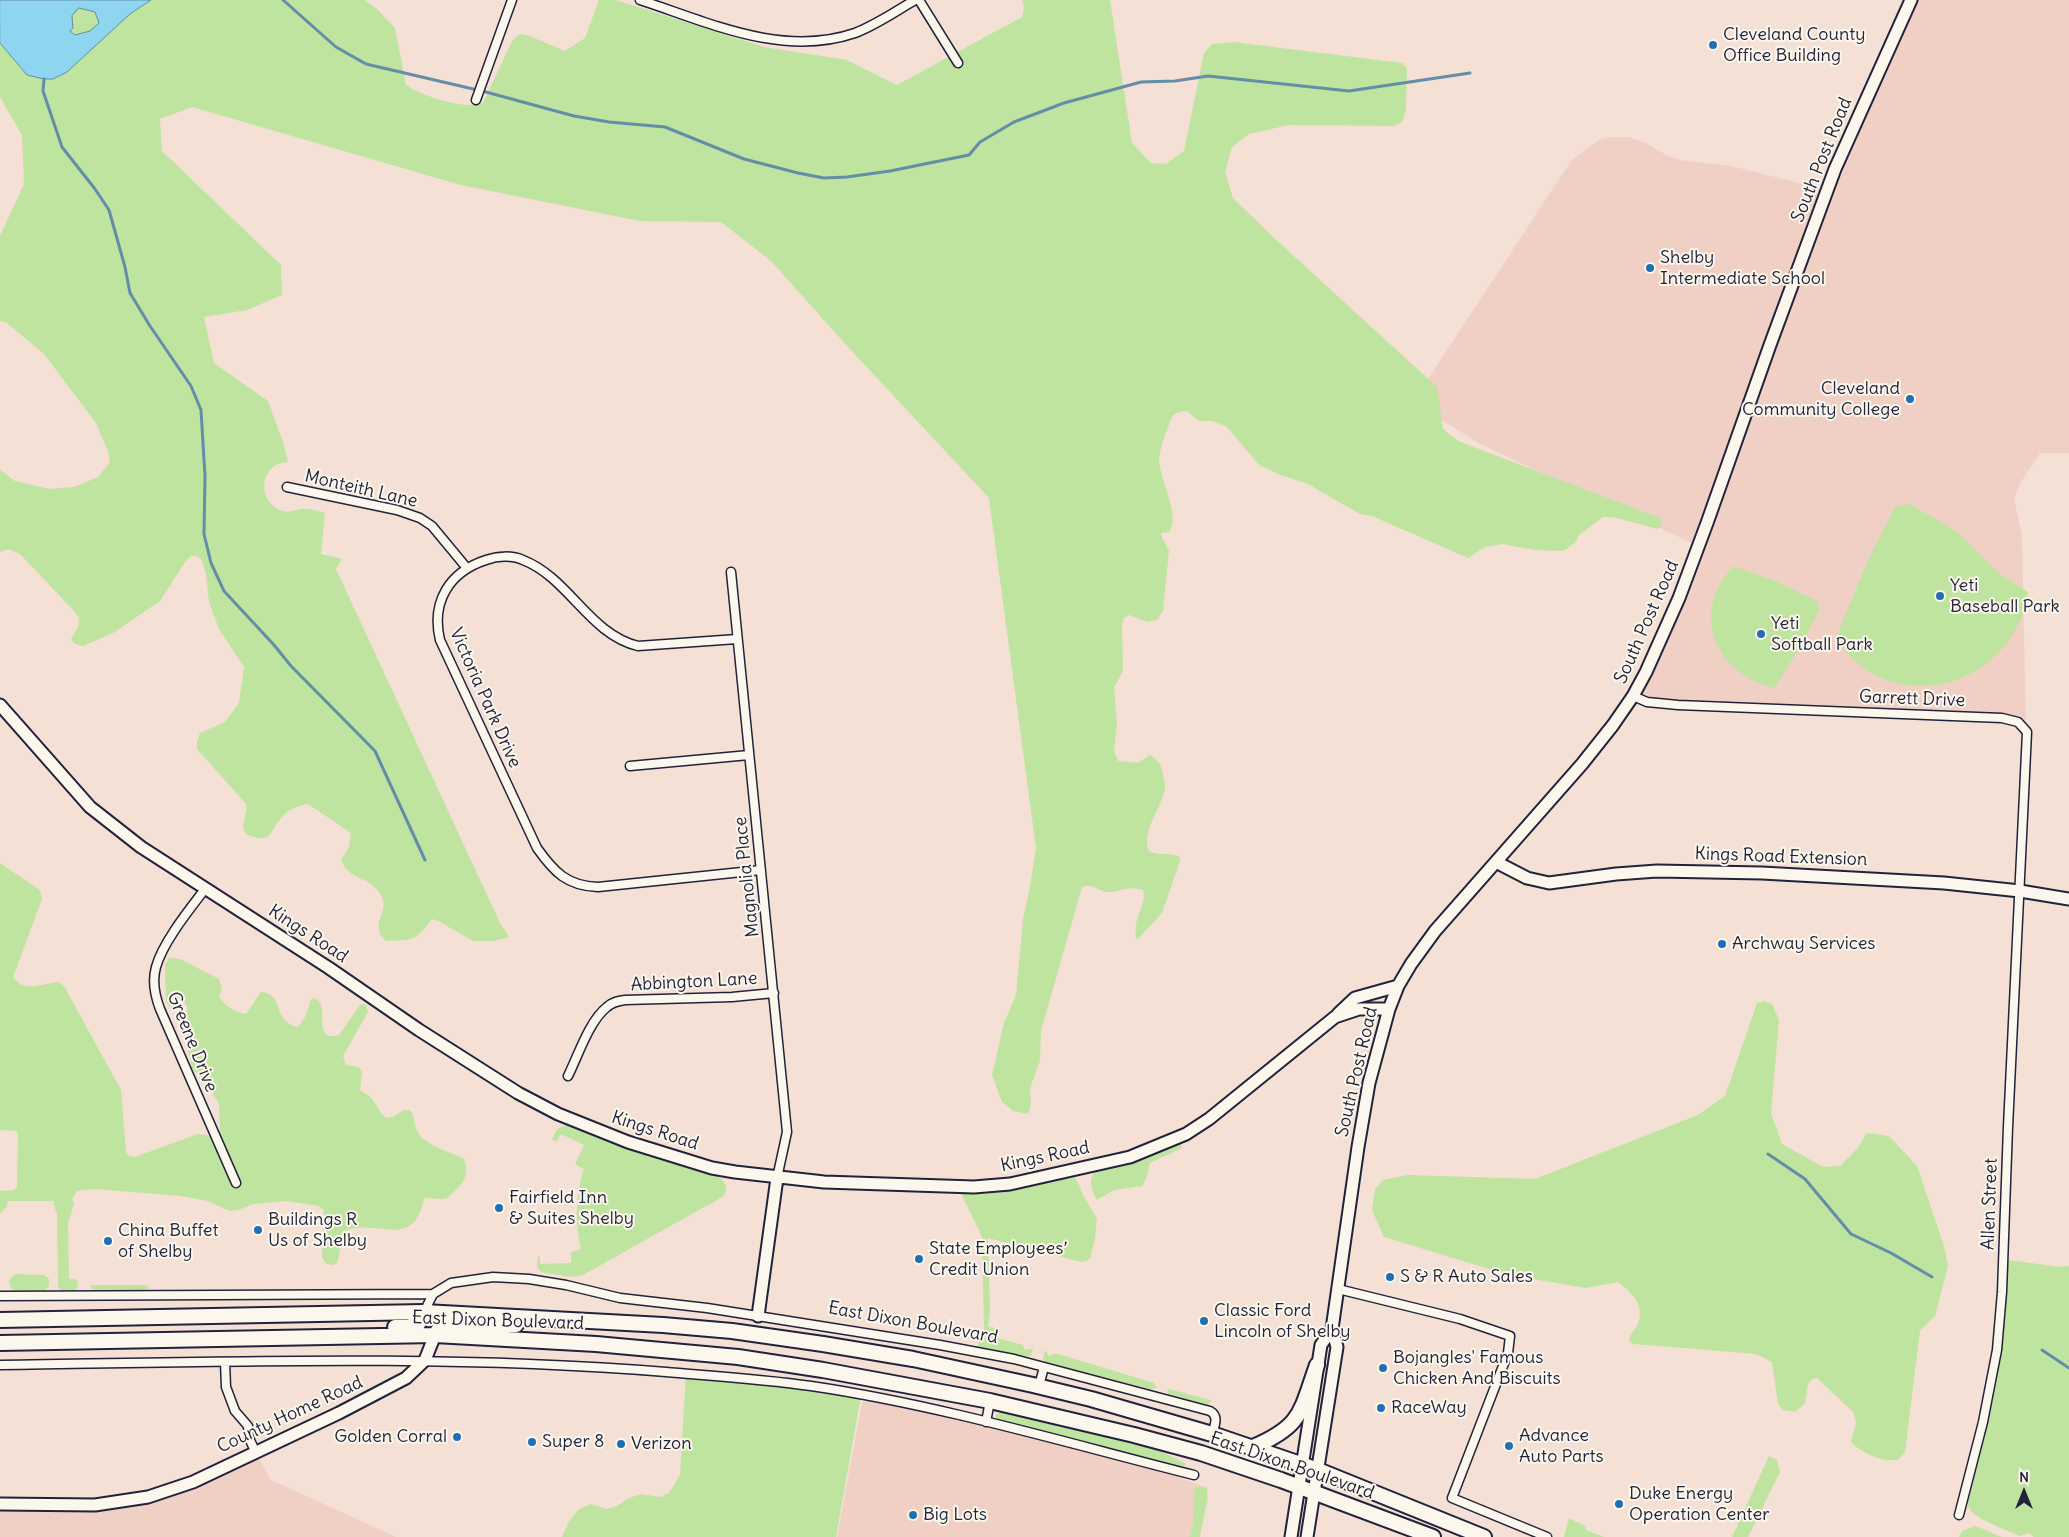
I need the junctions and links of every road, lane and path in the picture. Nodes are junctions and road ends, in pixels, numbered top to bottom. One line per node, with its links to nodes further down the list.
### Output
1 (512, 0): 7 (street)
2 (640, 0): 3 (street)
3 (915, 0)
4 (919, 0): 6 (street)
5 (1911, 0): 12 (street, South Post Road)
6 (958, 63)
7 (476, 100)
8 (288, 487): 9 (street, Monteith Lane)
9 (466, 567): 11 (street, Victoria Park Drive); 17 (street, Victoria Park Drive)
10 (731, 572): 11 (street, Magnolia Place)
11 (737, 639): 14 (street, Magnolia Place)
12 (1633, 696): 16 (street, South Post Road); 19 (street, Garrett Drive)
13 (0, 705): 18 (street, Kings Road)
14 (749, 755): 15 (street); 17 (street, Magnolia Place)
15 (630, 766)
16 (1496, 862): 19 (street, Kings Road Extension); 21 (street, South Post Road)
17 (761, 870): 22 (street, Magnolia Place)
18 (205, 888): 26 (street, Kings Road); 27 (street, Greene Drive)
19 (2020, 891): 20 (street, Kings Road Extension); 56 (street, Allen Street)
20 (2069, 899)
21 (1398, 986): 23 (street, South Post Road); 24 (street)
22 (774, 993): 25 (street, Abbington Lane); 26 (street, Magnolia Place)
23 (1389, 1009): 24 (street, Kings Road); 28 (street, South Post Road)
24 (1334, 1017): 26 (street, Kings Road)
25 (568, 1076)
26 (777, 1178): 32 (street)
27 (236, 1183)
28 (1338, 1288): 35 (street, South Post Road); 61 (street)
29 (433, 1294): 30 (street, East Dixon Boulevard); 31 (street, East Dixon Boulevard); 32 (street, East Dixon Boulevard)
30 (0, 1296)
31 (424, 1312): 33 (highway, East Dixon Boulevard); 34 (highway, East Dixon Boulevard); 37 (highway)
32 (758, 1316): 43 (street, East Dixon Boulevard)
33 (568, 1319): 36 (highway); 44 (highway, East Dixon Boulevard)
34 (0, 1320)
35 (1332, 1329): 42 (street, South Post Road); 51 (street, South Post Road)
36 (435, 1335): 37 (highway, East Dixon Boulevard); 39 (street, County Home Road); 45 (highway, East Dixon Boulevard)
37 (242, 1339): 38 (highway, East Dixon Boulevard)
38 (0, 1343)
39 (425, 1360): 40 (street); 46 (street); 49 (street, County Home Road)
40 (225, 1362): 41 (street); 49 (street)
41 (0, 1365)
42 (1317, 1365): 48 (highway); 50 (street, South Post Road)
43 (1044, 1367): 44 (street); 47 (street, East Dixon Boulevard)
44 (1039, 1386): 47 (highway, East Dixon Boulevard)
45 (990, 1401): 46 (street); 53 (highway, East Dixon Boulevard)
46 (986, 1422): 52 (street)
47 (1212, 1434): 48 (highway, East Dixon Boulevard)
48 (1252, 1447): 50 (highway, East Dixon Boulevard)
49 (256, 1453): 55 (street, County Home Road)
50 (1302, 1464): 51 (highway, East Dixon Boulevard); 53 (street, South Post Road)
51 (1318, 1470): 54 (street, South Post Road); 60 (highway, East Dixon Boulevard)
52 (1194, 1475)
53 (1299, 1487): 54 (highway, East Dixon Boulevard); 57 (street, South Post Road)
54 (1315, 1493): 58 (street, South Post Road); 59 (highway, East Dixon Boulevard)
55 (0, 1504)
56 (1959, 1515)
57 (1291, 1537)
58 (1307, 1537)
59 (1434, 1537)
60 (1484, 1537)
61 (1547, 1537)

